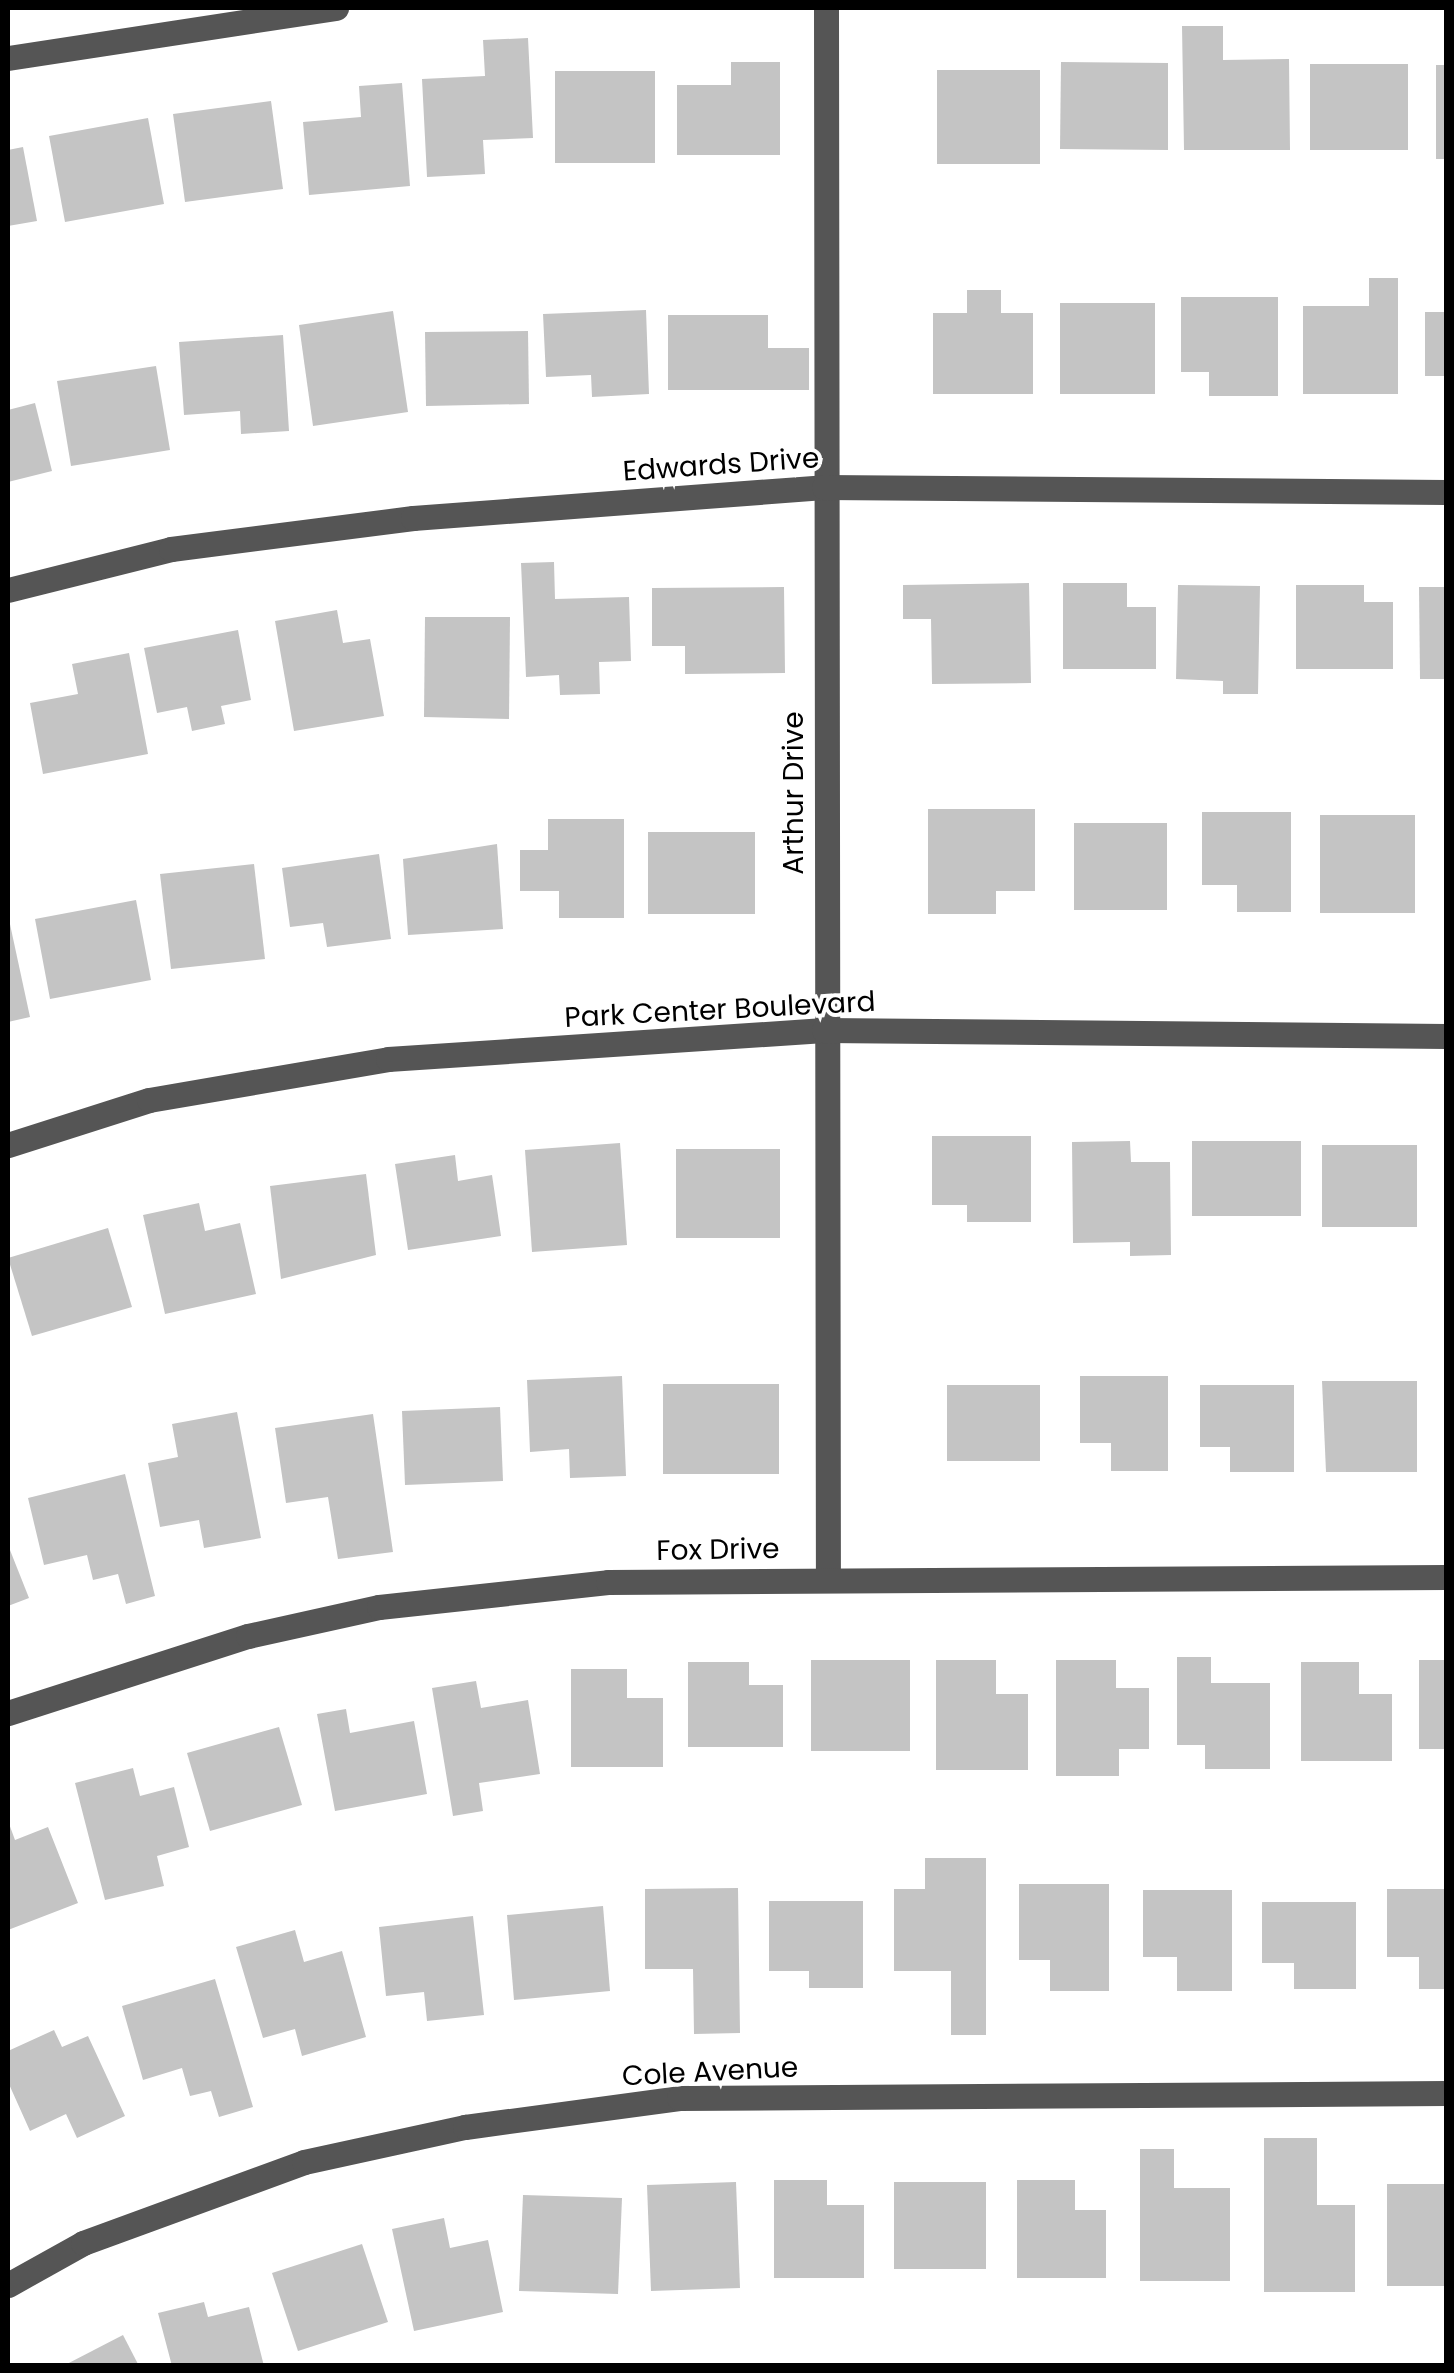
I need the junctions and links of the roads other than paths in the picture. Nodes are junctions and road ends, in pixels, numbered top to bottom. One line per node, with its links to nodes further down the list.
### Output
1 (336, 8): 3 (street)
2 (826, 8): 4 (street, Arthur Drive)
3 (8, 58)
4 (824, 487): 5 (street, Edwards Drive); 6 (street, Edwards Drive); 7 (street, Arthur Drive)
5 (1446, 492)
6 (8, 590)
7 (824, 1030): 8 (street, Park Center Boulevard); 9 (street, Park Center Boulevard); 11 (street, Arthur Drive)
8 (1446, 1036)
9 (8, 1145)
10 (1446, 1577): 11 (street, Fox Drive)
11 (828, 1579): 12 (street, Fox Drive)
12 (8, 1713)
13 (1446, 2093): 14 (street, Cole Avenue)
14 (8, 2284)

